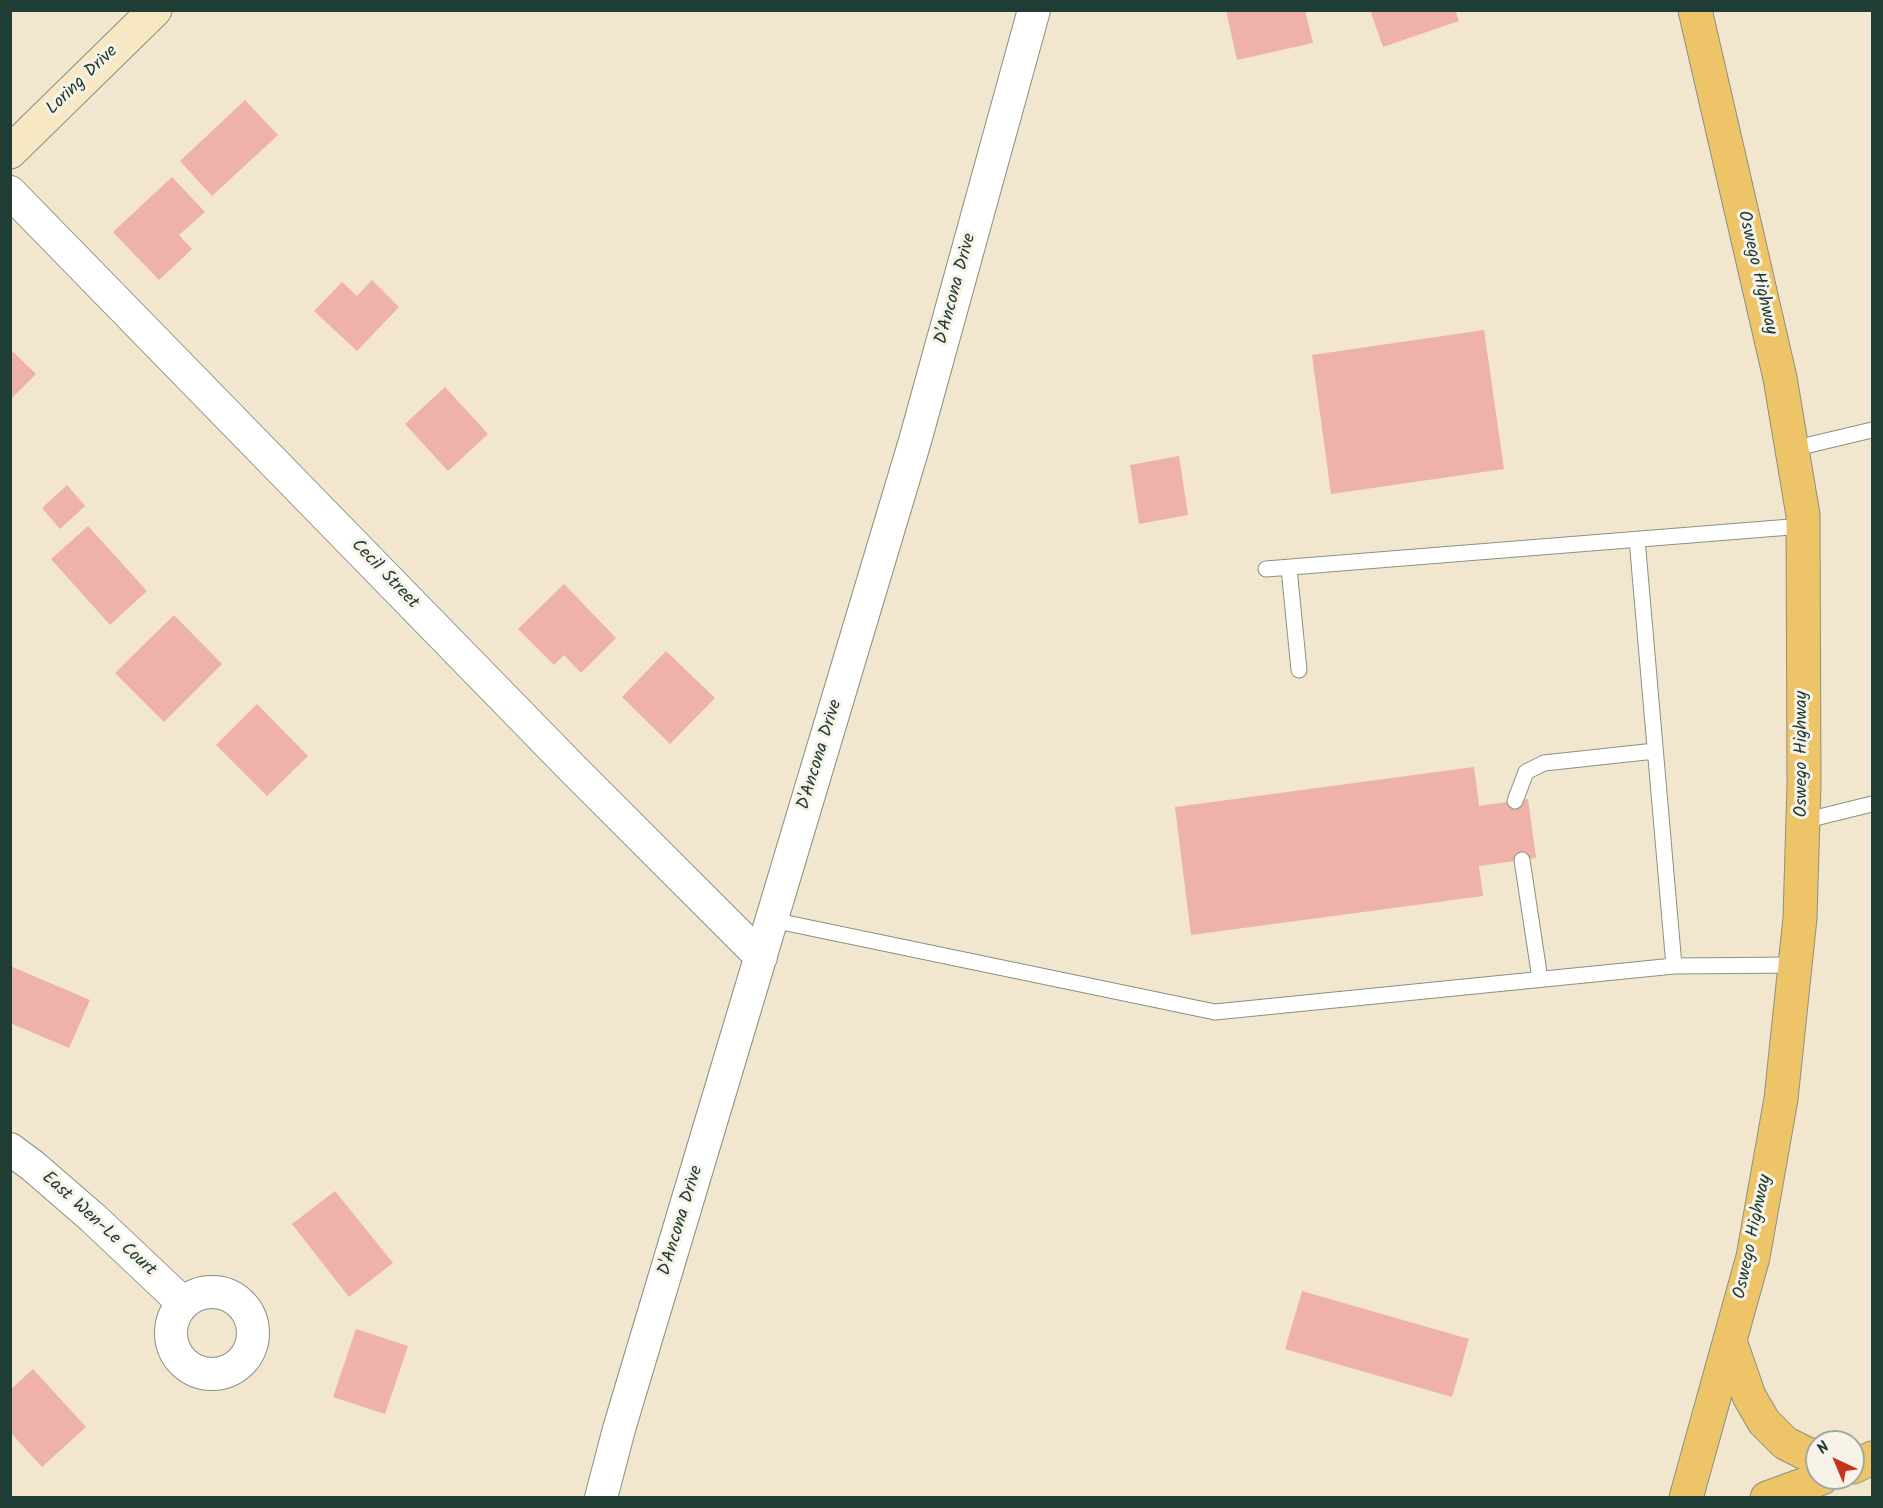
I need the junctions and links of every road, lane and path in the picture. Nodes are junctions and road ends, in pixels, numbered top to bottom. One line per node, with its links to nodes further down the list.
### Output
1 (154, 10): 4 (street, Loring Drive)
2 (1034, 10): 18 (street, D'Ancona Drive)
3 (1695, 10): 7 (main road, Oswego Highway)
4 (10, 152)
5 (10, 192): 19 (street, Cecil Street)
6 (1872, 430): 7 (lane)
7 (1792, 449): 8 (main road, Oswego Highway)
8 (1803, 525): 9 (lane); 16 (main road, Oswego Highway)
9 (1637, 539): 10 (lane); 13 (lane)
10 (1289, 568): 11 (lane); 12 (lane)
11 (1266, 569)
12 (1299, 670)
13 (1656, 751): 14 (lane); 21 (lane)
14 (1515, 801)
15 (1872, 804): 16 (lane)
16 (1803, 821): 20 (main road, Oswego Highway)
17 (1522, 860): 22 (lane)
18 (772, 920): 19 (street, D'Ancona Drive); 22 (lane)
19 (761, 957): 28 (street, D'Ancona Drive)
20 (1795, 965): 21 (lane); 25 (main road, Oswego Highway)
21 (1674, 966): 22 (lane)
22 (1540, 979)
23 (10, 1149): 24 (street, East Wen-Le Court)
24 (183, 1303)
25 (1730, 1341): 26 (main road); 29 (main road, Oswego Highway)
26 (1805, 1453)
27 (1805, 1484): 30 (main road)
28 (601, 1497)
29 (1686, 1497)
30 (1767, 1497)

